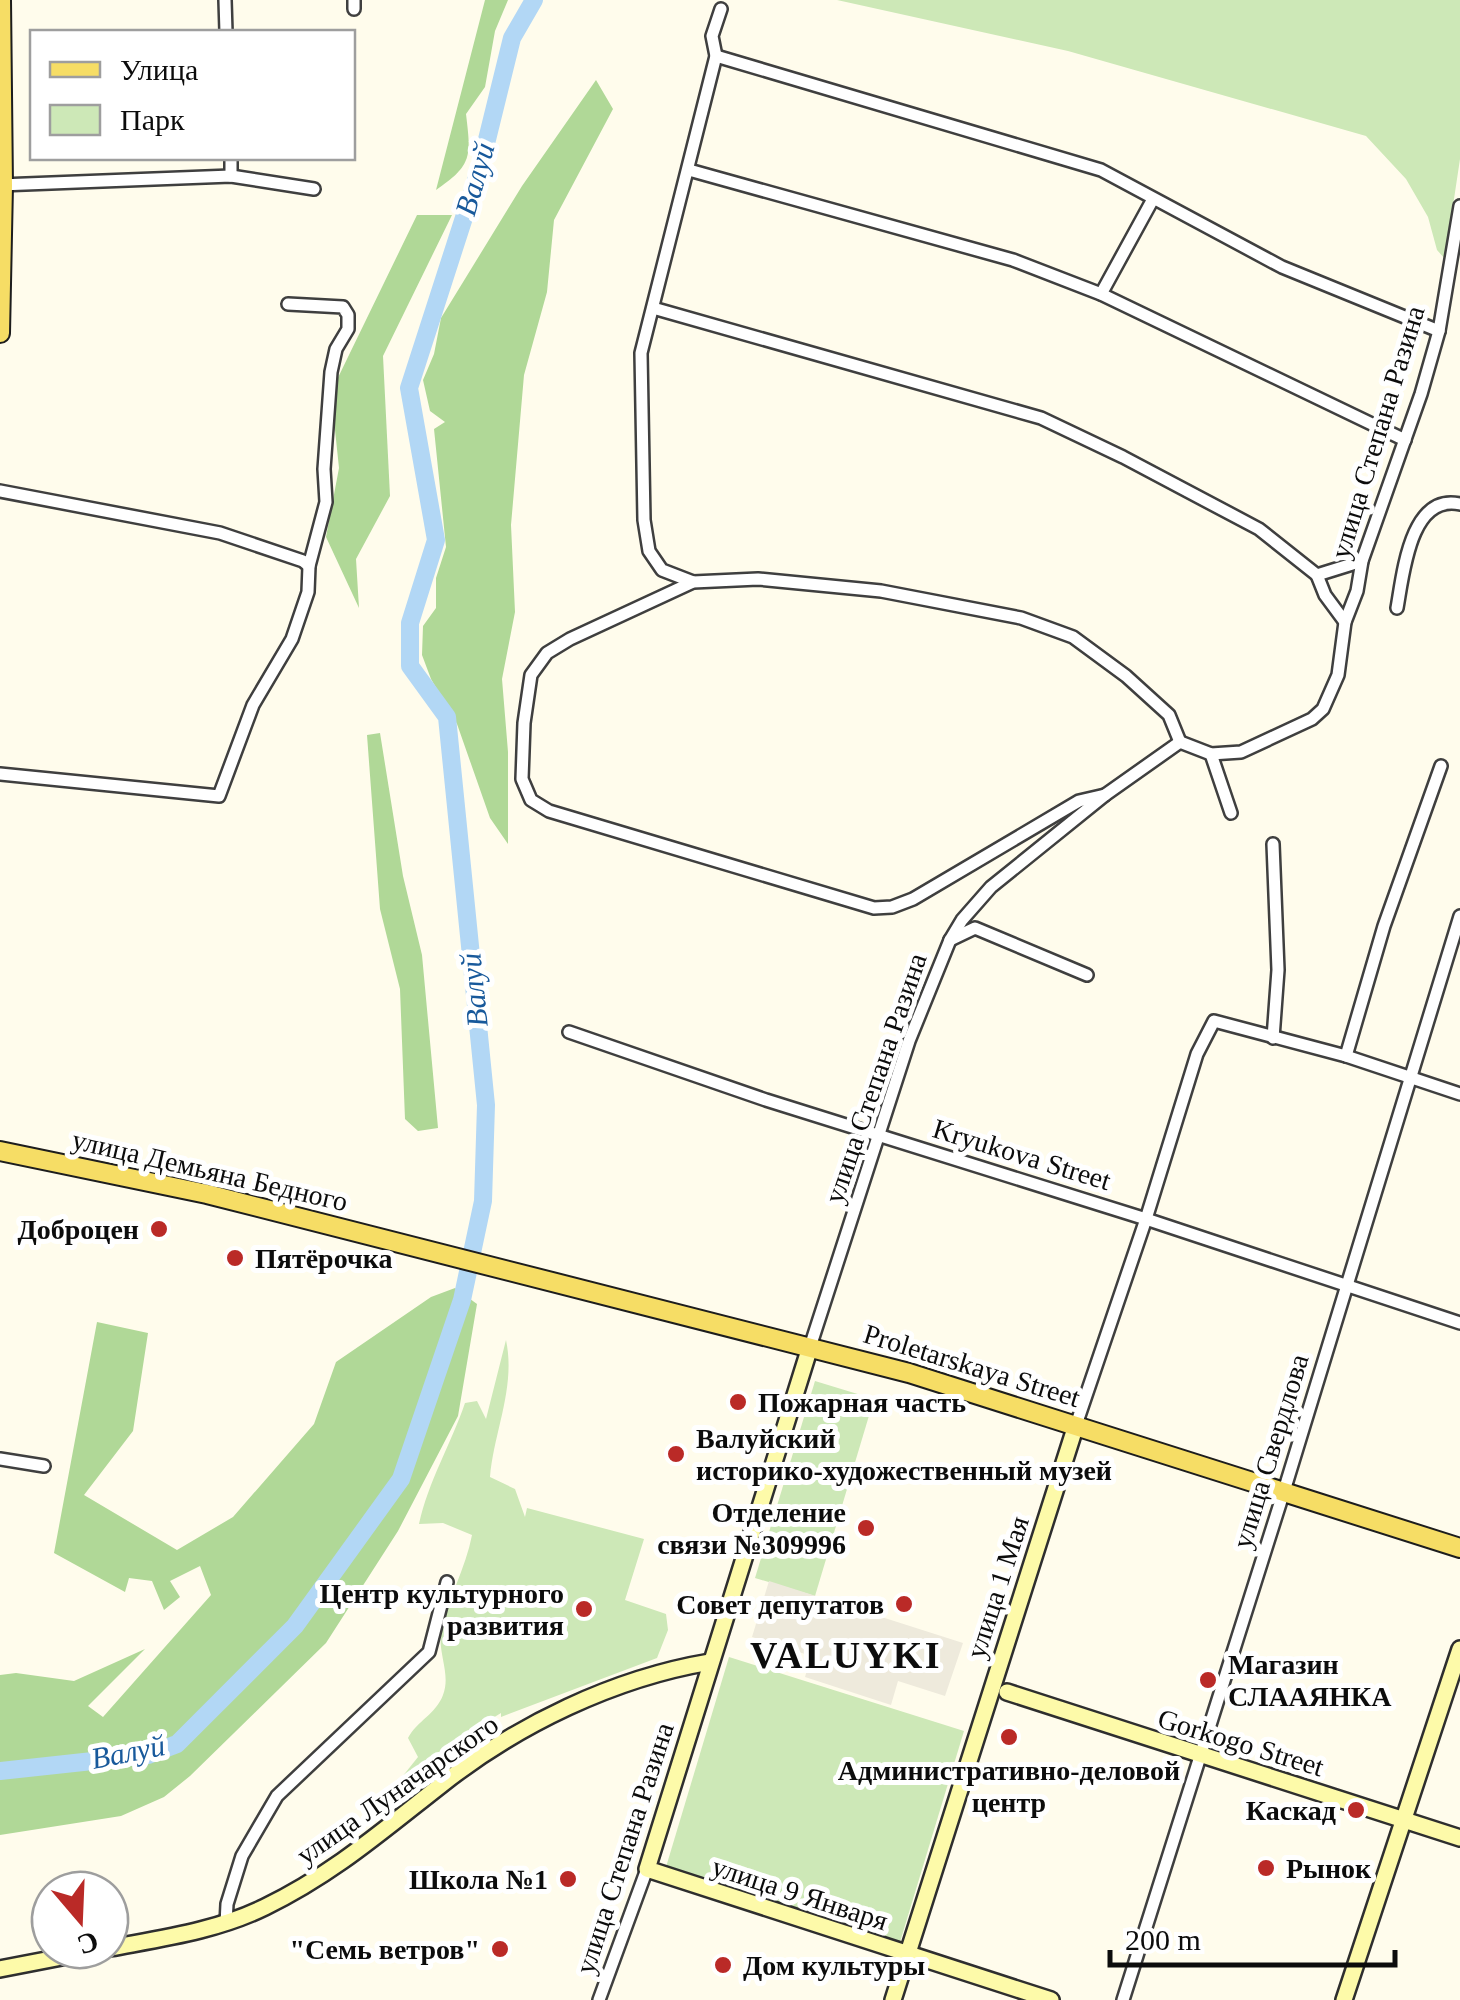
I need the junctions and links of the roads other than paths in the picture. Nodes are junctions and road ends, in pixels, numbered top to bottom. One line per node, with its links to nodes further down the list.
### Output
1 (1, 0): 9 (main road)
2 (225, 0): 4 (street)
3 (721, 9): 5 (street)
4 (226, 30)
5 (716, 56): 7 (street); 11 (street)
6 (231, 160): 8 (street)
7 (688, 170): 15 (street); 17 (street)
8 (231, 176): 9 (street); 10 (street)
9 (2, 185): 19 (main road)
10 (314, 189)
11 (1154, 200): 15 (street); 18 (street)
12 (1460, 206): 13 (street, улица Степана Разина)
13 (1446, 286): 14 (street); 18 (street, улица Степана Разина)
14 (1460, 289)
15 (1101, 294): 20 (street)
16 (288, 304): 24 (street)
17 (654, 308): 25 (street); 26 (street)
18 (1439, 331): 20 (street, улица Степана Разина)
19 (0, 333)
20 (1405, 440): 23 (street, улица Степана Разина)
21 (0, 491): 24 (street)
22 (1460, 504): 27 (street)
23 (1362, 561): 25 (street); 28 (street, улица Степана Разина)
24 (309, 566): 32 (street)
25 (1317, 575): 28 (street)
26 (693, 582): 29 (street); 33 (street)
27 (1396, 608)
28 (1345, 622): 30 (street, улица Степана Разина)
29 (1180, 742): 30 (street); 33 (street, улица Степана Разина)
30 (1211, 754): 34 (street)
31 (1442, 766): 41 (street)
32 (0, 774)
33 (1105, 795): 37 (street, улица Степана Разина)
34 (1231, 813)
35 (1273, 844): 40 (street)
36 (1460, 916): 42 (street, улица Свердлова)
37 (950, 940): 38 (street); 44 (street, улица Степана Разина)
38 (1087, 975)
39 (568, 1032): 44 (street, Kryukova Street)
40 (1273, 1038): 41 (street); 46 (street, улица 1 Мая)
41 (1346, 1056): 42 (street)
42 (1408, 1077): 43 (street); 48 (street, улица Свердлова)
43 (1460, 1094)
44 (881, 1136): 46 (street, Kryukova Street); 50 (street, улица Степана Разина)
45 (0, 1151): 47 (main road, улица Демьяна Бедного)
46 (1146, 1219): 48 (street, Kryukova Street); 51 (street, улица 1 Мая)
47 (520, 1275): 50 (main road, Proletarskaya Street)
48 (1347, 1286): 49 (street, Kryukova Street); 54 (street, улица Свердлова)
49 (1460, 1323)
50 (810, 1346): 51 (main road, Proletarskaya Street); 58 (main road, улица Степана Разина)
51 (1076, 1424): 54 (main road, Proletarskaya Street); 66 (main road, улица 1 Мая)
52 (0, 1460): 53 (street)
53 (44, 1466)
54 (1284, 1491): 55 (main road, Proletarskaya Street); 60 (street, улица Свердлова)
55 (1460, 1548)
56 (447, 1582): 64 (street)
57 (1460, 1649): 61 (main road)
58 (710, 1662): 63 (main road, улица Степана Разина); 64 (main road, улица Луначарского)
59 (1007, 1692): 60 (main road, Gorkogo Street)
60 (1199, 1756): 61 (main road, Gorkogo Street); 72 (street, улица Свердлова)
61 (1404, 1819): 62 (main road, Gorkogo Street); 73 (main road)
62 (1460, 1838)
63 (648, 1870): 66 (main road, улица 9 Января); 69 (street, улица Степана Разина)
64 (226, 1924): 65 (main road, улица Луначарского)
65 (130, 1944)
66 (907, 1954): 70 (main road, улица 1 Мая); 71 (main road, улица 9 Января)
67 (30, 1962): 68 (main road)
68 (0, 1968)
69 (600, 2000)
70 (893, 2000)
71 (1050, 2000)
72 (1123, 2000)
73 (1344, 2000)

